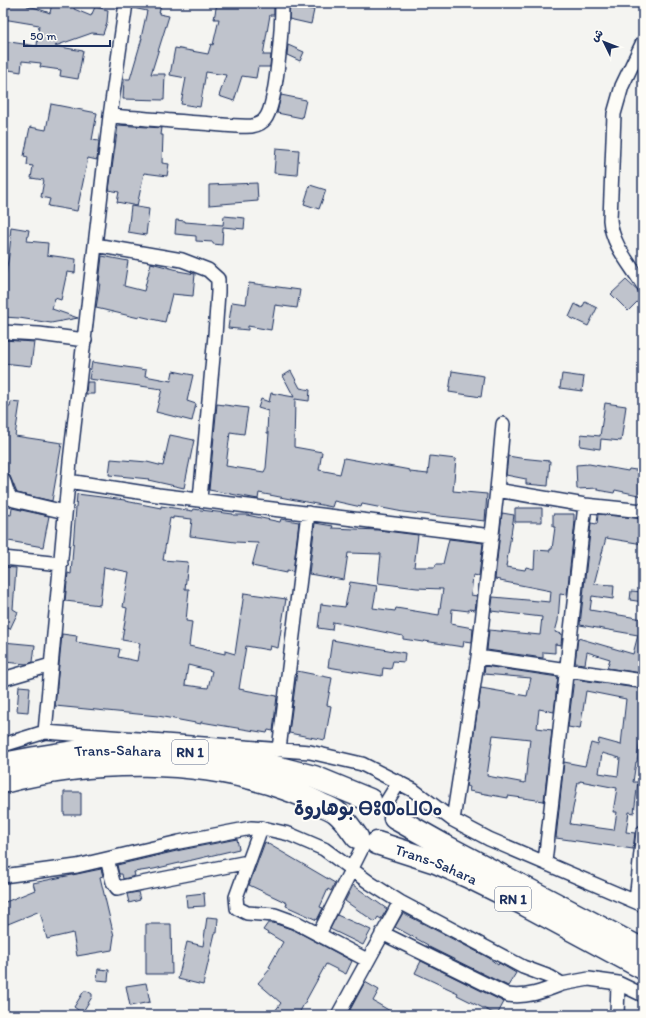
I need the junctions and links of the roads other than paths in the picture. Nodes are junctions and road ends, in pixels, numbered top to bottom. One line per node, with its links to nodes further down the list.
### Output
1 (126, 3): 4 (street)
2 (282, 3): 4 (street)
3 (643, 42): 6 (street)
4 (110, 116): 5 (street)
5 (95, 245): 8 (street); 13 (street)
6 (643, 285)
7 (3, 332): 8 (street)
8 (85, 340): 11 (street)
9 (503, 424): 12 (street)
10 (3, 480): 16 (street)
11 (68, 481): 13 (street); 16 (street)
12 (497, 490): 14 (street); 18 (street)
13 (200, 499): 17 (street)
14 (585, 505): 15 (street); 23 (street)
15 (643, 511)
16 (65, 512): 20 (street)
17 (308, 513): 18 (street); 28 (street)
18 (492, 536): 21 (street)
19 (3, 558): 20 (street)
20 (61, 564): 22 (street)
21 (478, 657): 23 (street); 33 (street)
22 (51, 665): 24 (street); 26 (street)
23 (566, 669): 25 (street); 39 (street)
24 (3, 679)
25 (643, 681)
26 (45, 732): 27 (street); 28 (street)
27 (3, 745)
28 (279, 749): 31 (street)
29 (3, 764): 32 (highway, Trans-Sahara / RN 1)
30 (3, 782): 36 (highway, Trans-Sahara / RN 1)
31 (398, 782): 32 (street); 33 (street)
32 (384, 807): 36 (highway); 36 (highway); 46 (highway, Trans-Sahara / RN 1)
33 (452, 820): 39 (street)
34 (261, 828): 37 (street); 38 (street); 40 (street)
35 (643, 832): 43 (street)
36 (367, 841): 40 (street); 48 (highway, Trans-Sahara / RN 1)
37 (107, 859): 38 (street); 41 (street)
38 (248, 862): 45 (street)
39 (545, 862): 43 (street)
40 (351, 869): 42 (street); 45 (street)
41 (3, 876)
42 (400, 902): 44 (street); 50 (street)
43 (639, 903)
44 (382, 933): 47 (street); 50 (street)
45 (319, 934): 47 (street)
46 (643, 950)
47 (367, 960): 52 (street)
48 (643, 968)
49 (618, 983): 50 (street); 51 (street); 53 (street)
50 (562, 984)
51 (643, 995)
52 (338, 1015)
53 (617, 1015)

